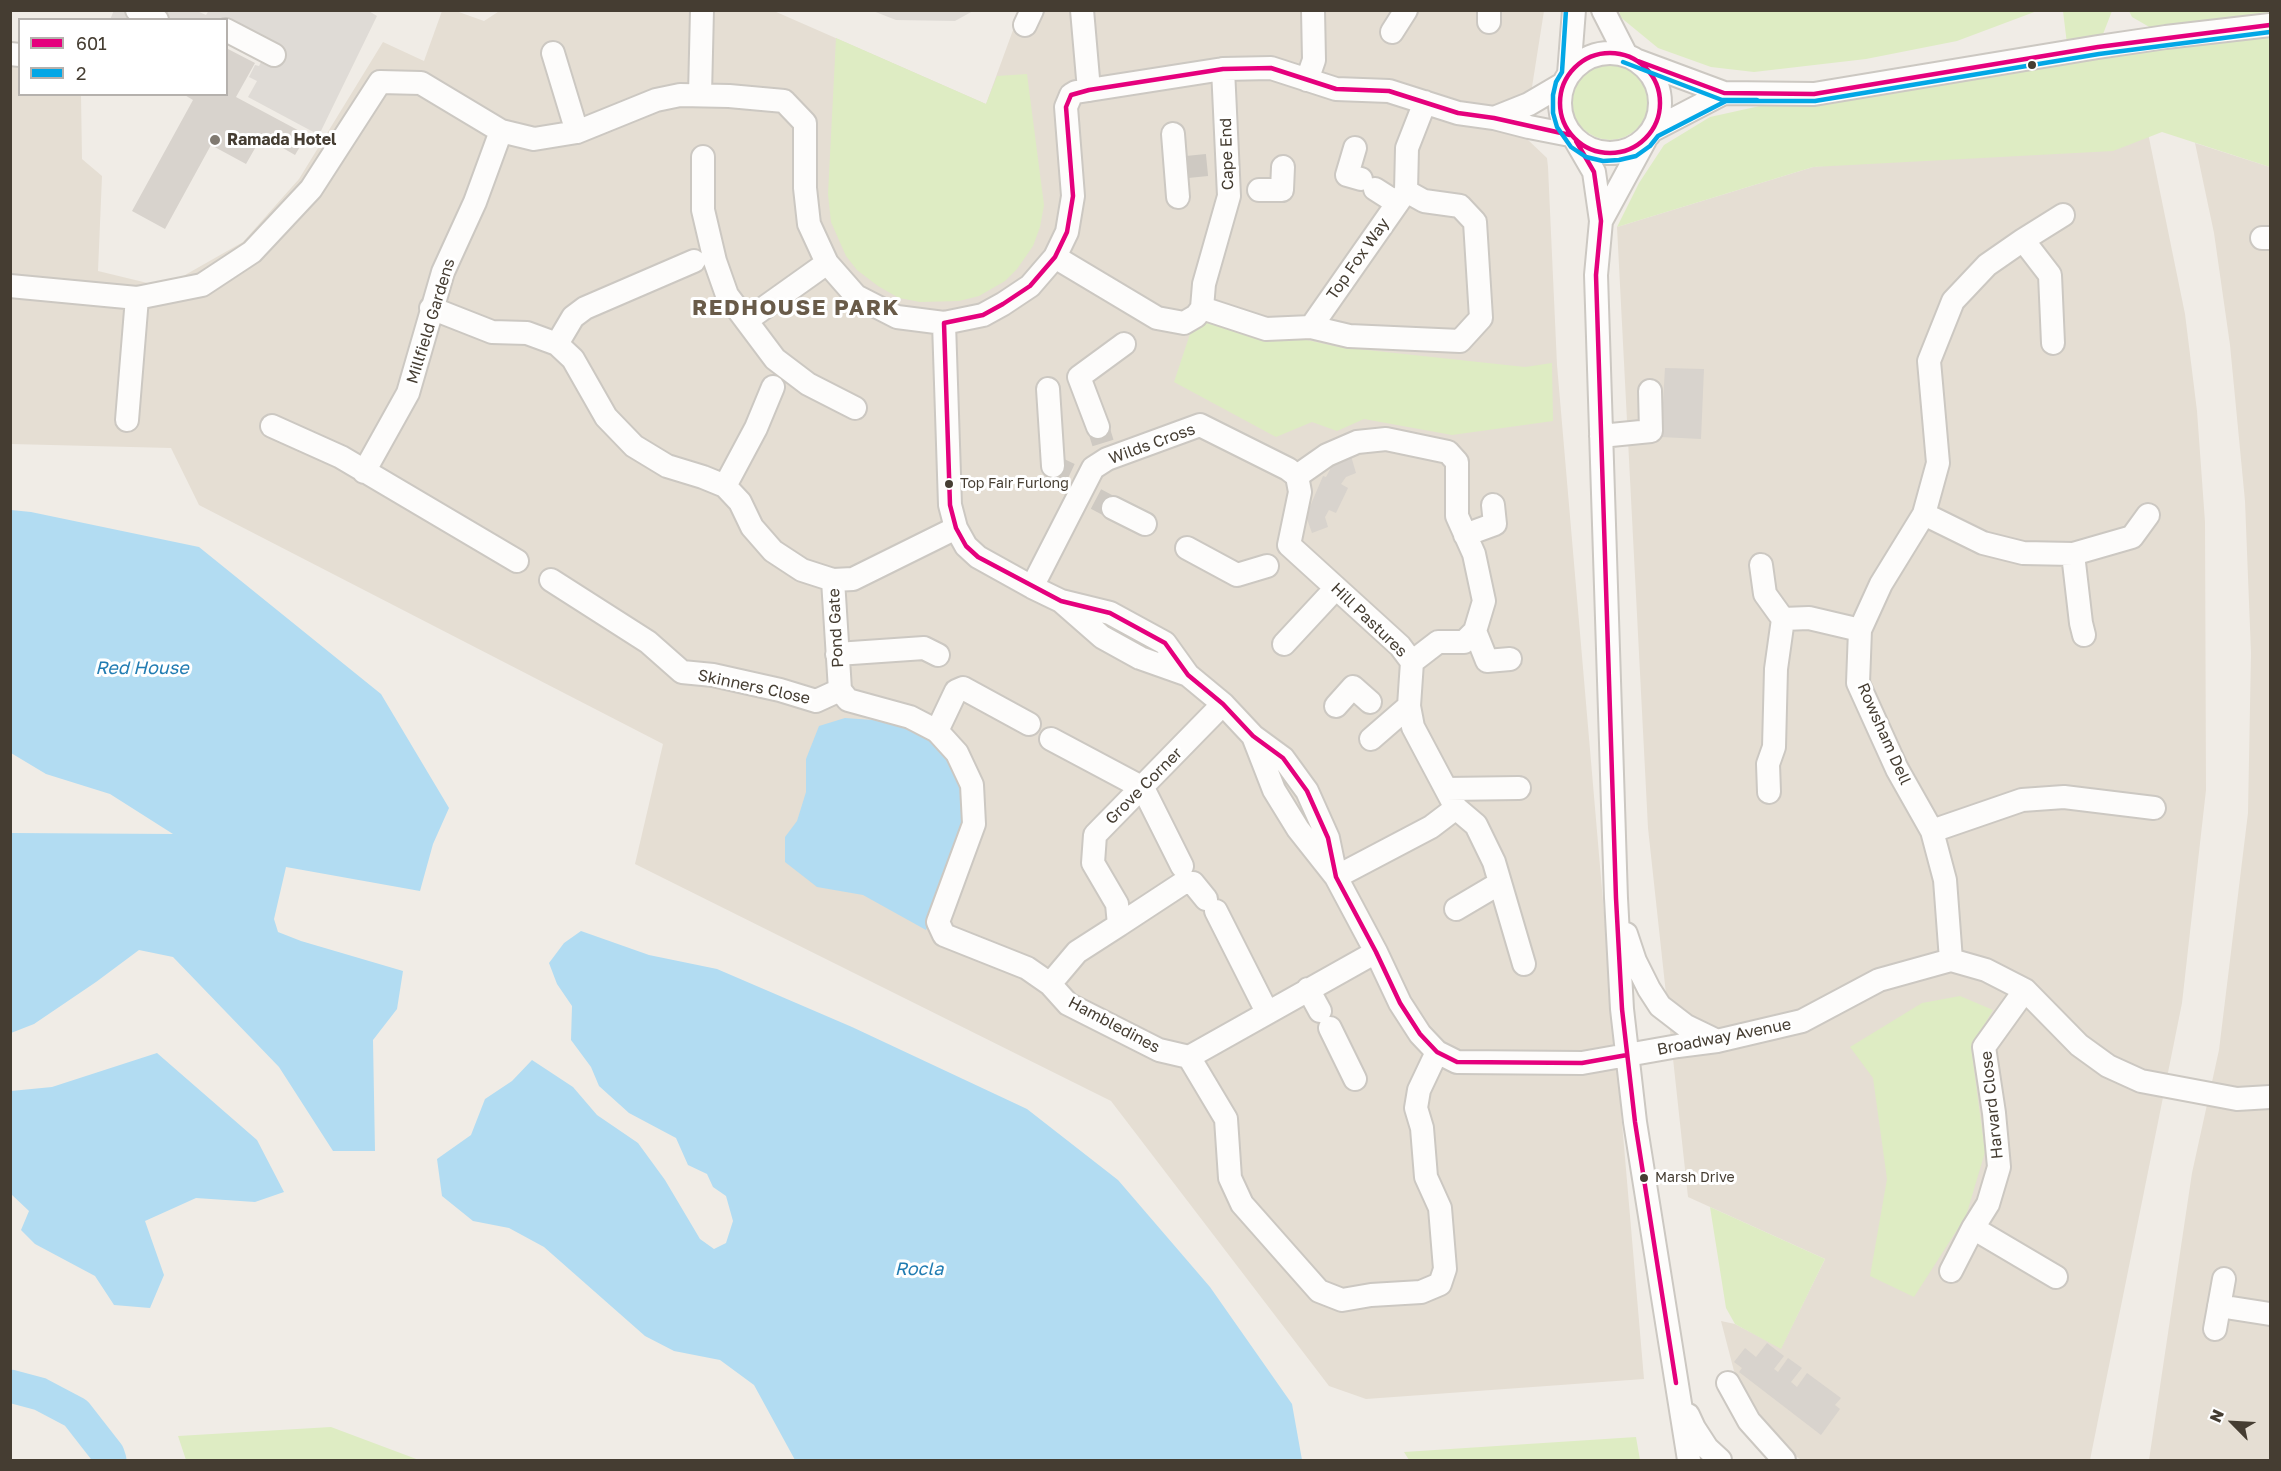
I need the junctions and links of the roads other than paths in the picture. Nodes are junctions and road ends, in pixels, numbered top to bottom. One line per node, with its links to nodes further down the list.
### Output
1 (137, 10): 8 (street)
2 (702, 10): 20 (street)
3 (1082, 10): 18 (street)
4 (1313, 10): 17 (street)
5 (1406, 10): 11 (street)
6 (1574, 10): 16 (street)
7 (1603, 10): 14 (street)
8 (153, 18)
9 (2271, 25): 19 (street)
10 (228, 31): 13 (street)
11 (1392, 32)
12 (553, 53): 24 (street)
13 (274, 55)
14 (1632, 58): 16 (street); 19 (street); 26 (street)
15 (1223, 69): 17 (street); 18 (street); 30 (street, Cape End)
16 (1566, 79): 22 (street); 27 (street)
17 (1307, 80): 21 (street)
18 (1089, 90): 38 (street)
19 (1724, 93): 26 (street)
20 (700, 95): 24 (street); 40 (street)
21 (1425, 102): 22 (street); 34 (street)
22 (1494, 118): 27 (street)
23 (501, 131): 24 (street); 42 (street); 43 (street, Millfield Gardens)
24 (577, 132)
25 (1173, 134): 30 (street)
26 (1649, 135): 27 (street); 36 (street)
27 (1573, 138): 36 (street)
28 (1355, 148): 34 (street)
29 (703, 157): 45 (street)
30 (1199, 165): 32 (street, Cape End); 33 (street)
31 (1282, 167): 32 (street)
32 (1242, 190): 44 (street, Cape End)
33 (1178, 197)
34 (1401, 197): 47 (street, Top Fox Way); 47 (street)
35 (2063, 215): 37 (street, Rowsham Dell)
36 (1601, 221): 57 (street)
37 (2023, 240): 48 (street); 64 (street, Rowsham Dell)
38 (1055, 257): 44 (street); 46 (street)
39 (694, 261): 49 (street)
40 (827, 263): 45 (street); 46 (street)
41 (10, 286): 42 (street)
42 (137, 298): 55 (street)
43 (431, 308): 49 (street); 59 (street, Millfield Gardens)
44 (1203, 308): 47 (street)
45 (747, 320): 54 (street)
46 (944, 323): 67 (street)
47 (1311, 327)
48 (2053, 343)
49 (557, 344): 61 (street)
50 (1124, 344): 58 (street)
51 (773, 387): 61 (street)
52 (1048, 389): 62 (street)
53 (1650, 391): 57 (street)
54 (855, 408)
55 (127, 420)
56 (272, 426): 59 (street)
57 (1601, 436): 105 (street)
58 (1103, 443): 60 (street, Wilds Cross); 62 (street, Wilds Cross)
59 (364, 472): 72 (street)
60 (1297, 476): 68 (street); 71 (street)
61 (725, 486): 75 (street)
62 (1084, 487): 66 (street); 76 (street, Wilds Cross)
63 (1493, 505): 68 (street)
64 (1924, 514): 70 (street); 79 (street, Rowsham Dell)
65 (2148, 515): 70 (street)
66 (1145, 524)
67 (956, 528): 75 (street, Pond Gate); 76 (street)
68 (1465, 535): 80 (street)
69 (1187, 548): 71 (street)
70 (2073, 554): 81 (street)
71 (1278, 555): 77 (street, Hill Pastures)
72 (517, 561)
73 (1761, 565): 78 (street)
74 (550, 580): 87 (street, Skinners Close)
75 (833, 580): 83 (street, Pond Gate)
76 (1032, 587): 88 (street)
77 (1336, 588): 82 (street); 86 (street, Hill Pastures)
78 (1783, 619): 79 (street); 98 (street)
79 (1860, 630): 101 (street, Rowsham Dell)
80 (1475, 631): 85 (street); 86 (street)
81 (2084, 635)
82 (1284, 645)
83 (837, 654): 84 (street); 87 (street, Pond Gate)
84 (938, 655)
85 (1510, 659)
86 (1412, 662): 90 (street, Hill Pastures)
87 (844, 695): 93 (street, Hambledines)
88 (1223, 704): 96 (street, Grove Corner); 103 (street)
89 (1336, 706): 91 (street)
90 (1409, 706): 91 (street); 99 (street, Hill Pastures)
91 (1381, 713): 95 (street)
92 (1029, 723): 93 (street)
93 (937, 731): 111 (street, Hambledines)
94 (1052, 739): 96 (street)
95 (1371, 739)
96 (1143, 788): 102 (street); 107 (street, Grove Corner)
97 (1519, 788): 99 (street)
98 (1769, 792)
99 (1451, 798): 103 (street); 104 (street, Hill Pastures)
100 (2154, 807): 101 (street)
101 (1932, 831): 109 (street, Rowsham Dell)
102 (1182, 866)
103 (1336, 877): 108 (street)
104 (1500, 883): 106 (street); 110 (street, Hill Pastures)
105 (1616, 898): 115 (street); 117 (street)
106 (1456, 909)
107 (1119, 925): 111 (street); 114 (street)
108 (1376, 951): 112 (street); 116 (street)
109 (1951, 960): 113 (street); 115 (street, Broadway Avenue)
110 (1524, 964)
111 (1050, 984): 118 (street, Hambledines)
112 (1308, 989): 114 (street); 119 (street)
113 (2025, 990): 120 (street); 121 (street, Harvard Close)
114 (1267, 1012): 118 (street)
115 (1717, 1041): 117 (street, Broadway Avenue)
116 (1437, 1052): 117 (street); 118 (street)
117 (1627, 1055): 129 (street)
118 (1189, 1057)
119 (1355, 1079)
120 (2271, 1096)
121 (1973, 1228): 122 (street, Harvard Close); 123 (street)
122 (1951, 1271)
123 (2056, 1277)
124 (2224, 1279): 125 (street)
125 (2219, 1306): 126 (street); 127 (street)
126 (2271, 1314)
127 (2214, 1329)
128 (1728, 1383): 132 (street)
129 (1678, 1391): 130 (street); 131 (street)
130 (1689, 1461)
131 (1720, 1461)
132 (1784, 1461)

